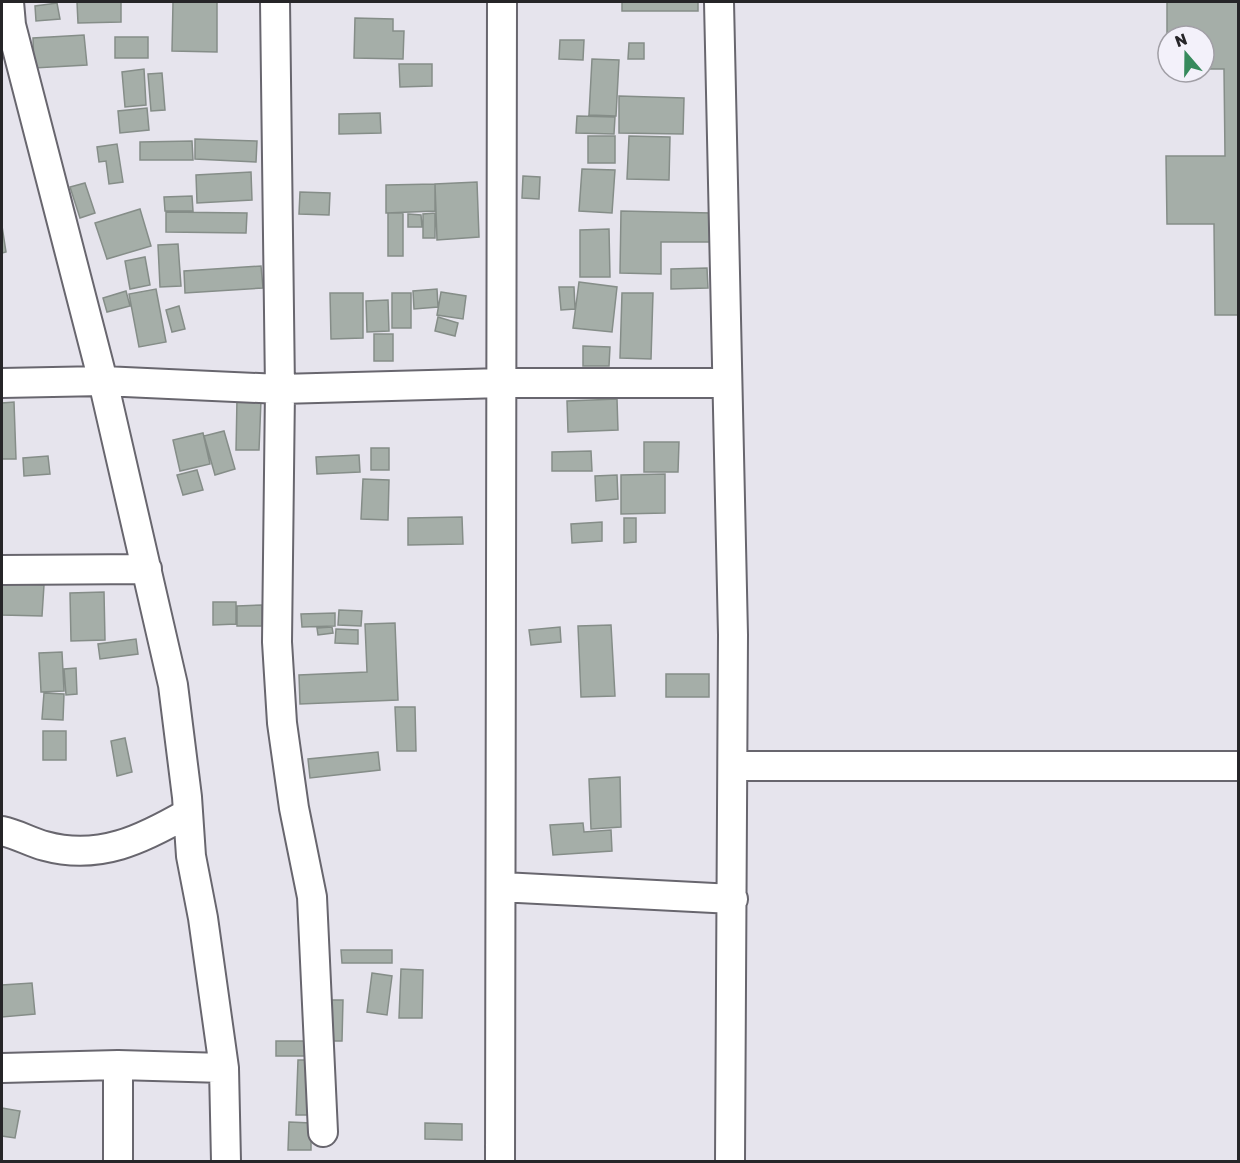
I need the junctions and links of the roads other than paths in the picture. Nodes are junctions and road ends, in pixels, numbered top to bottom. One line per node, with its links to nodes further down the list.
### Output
1 (9, 2): 5 (street)
2 (275, 2): 9 (street)
3 (502, 2): 6 (street)
4 (719, 2): 8 (street)
5 (103, 381): 7 (street); 9 (street); 10 (street)
6 (503, 382): 8 (street); 9 (street); 16 (street)
7 (2, 383)
8 (727, 383): 12 (street)
9 (280, 389): 21 (street)
10 (147, 569): 11 (street); 14 (street)
11 (2, 570)
12 (733, 766): 13 (street); 17 (street)
13 (1239, 766)
14 (188, 813): 15 (street); 20 (street)
15 (2, 831)
16 (501, 887): 17 (street); 24 (street)
17 (733, 899): 25 (street)
18 (118, 1065): 19 (street); 20 (street); 22 (street)
19 (2, 1068)
20 (224, 1068): 23 (street)
21 (323, 1132)
22 (118, 1161)
23 (226, 1161)
24 (500, 1161)
25 (730, 1161)

